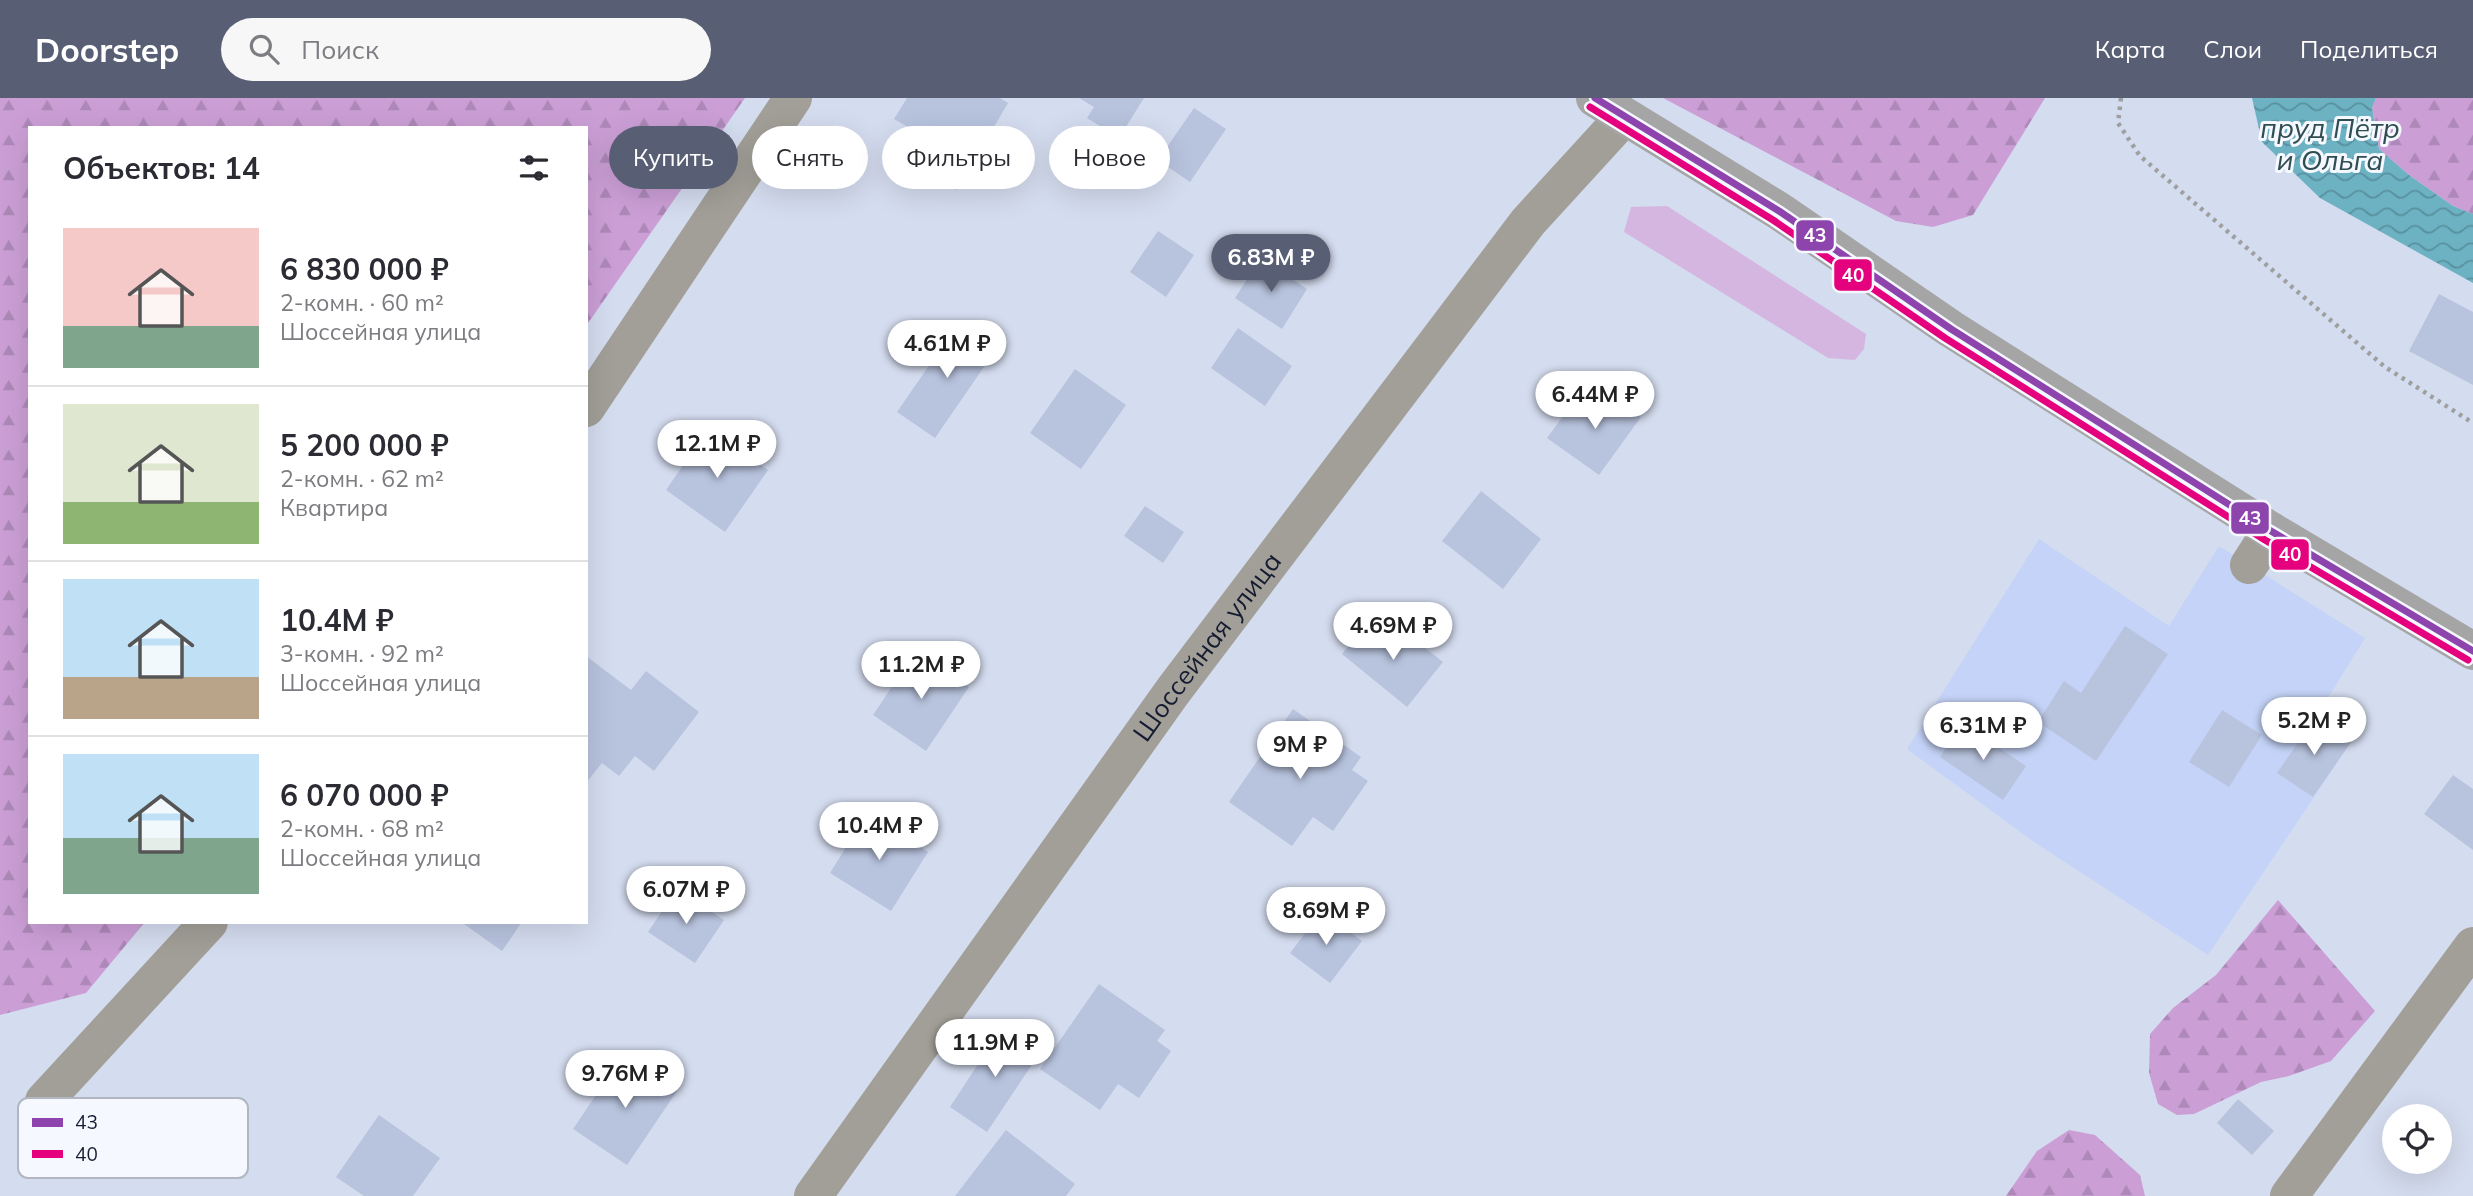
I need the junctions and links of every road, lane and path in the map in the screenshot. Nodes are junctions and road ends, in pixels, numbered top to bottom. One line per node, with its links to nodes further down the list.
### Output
1 (793, 98): 4 (street)
2 (2121, 98): 5 (path)
3 (1609, 108): 6 (main road); 12 (street, Шоссейная улица)
4 (588, 405)
5 (2473, 423)
6 (2272, 531): 7 (street); 8 (main road)
7 (2249, 565)
8 (2473, 651)
9 (207, 924): 11 (street)
10 (2473, 946): 13 (street)
11 (47, 1098)
12 (813, 1196)
13 (2289, 1196)

